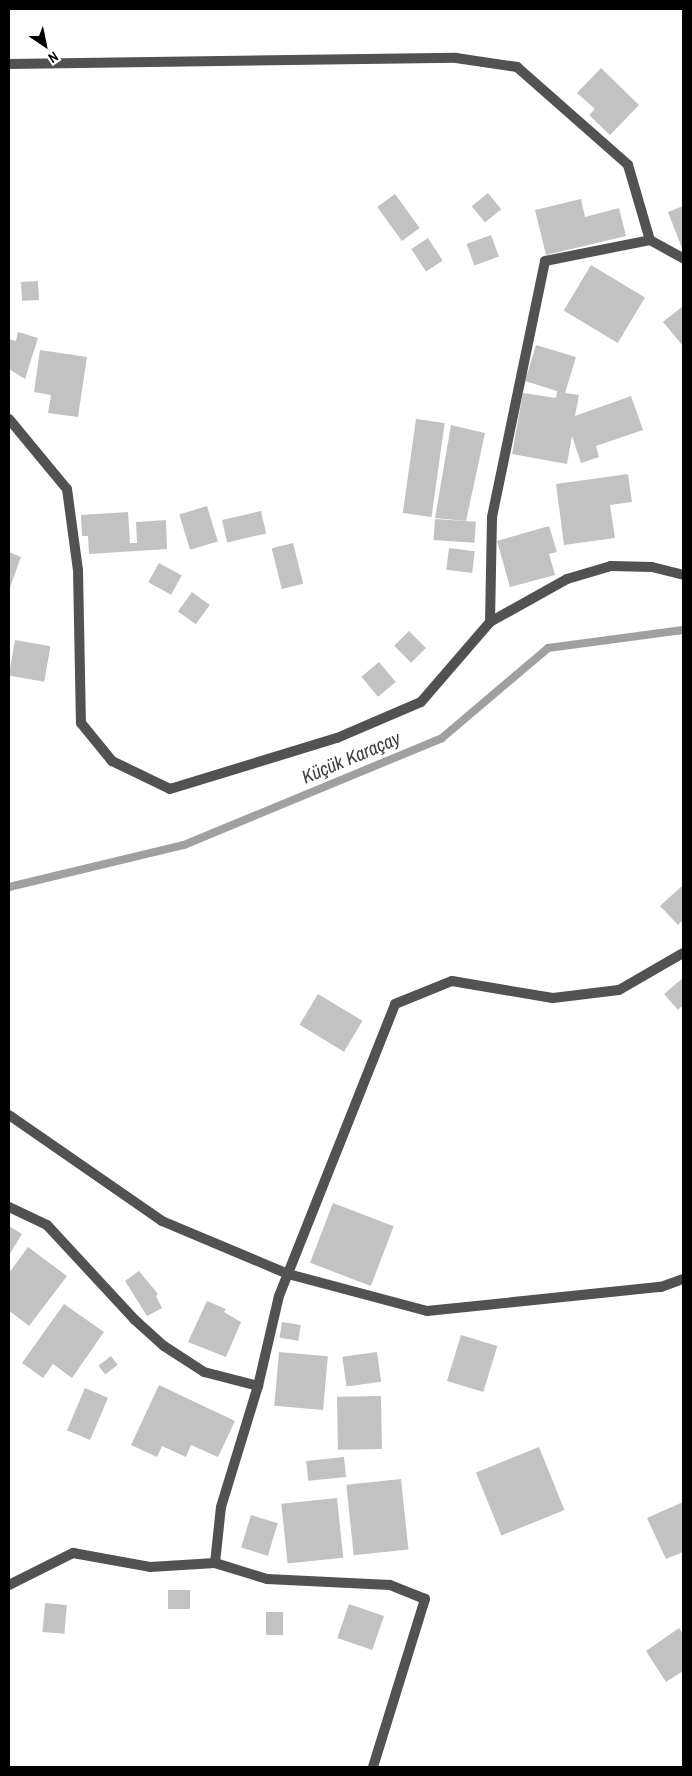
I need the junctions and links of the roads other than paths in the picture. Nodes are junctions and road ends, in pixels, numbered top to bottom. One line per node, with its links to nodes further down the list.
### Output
1 (9, 64): 2 (street)
2 (650, 240): 3 (street); 6 (street)
3 (683, 258)
4 (9, 419): 6 (street)
5 (683, 575): 6 (street)
6 (490, 622)
7 (683, 953): 10 (street)
8 (9, 1116): 10 (street)
9 (9, 1207): 12 (street)
10 (288, 1274): 11 (street); 12 (street)
11 (683, 1279)
12 (258, 1386): 13 (street)
13 (215, 1563): 14 (street); 15 (street)
14 (9, 1585)
15 (372, 1767)

